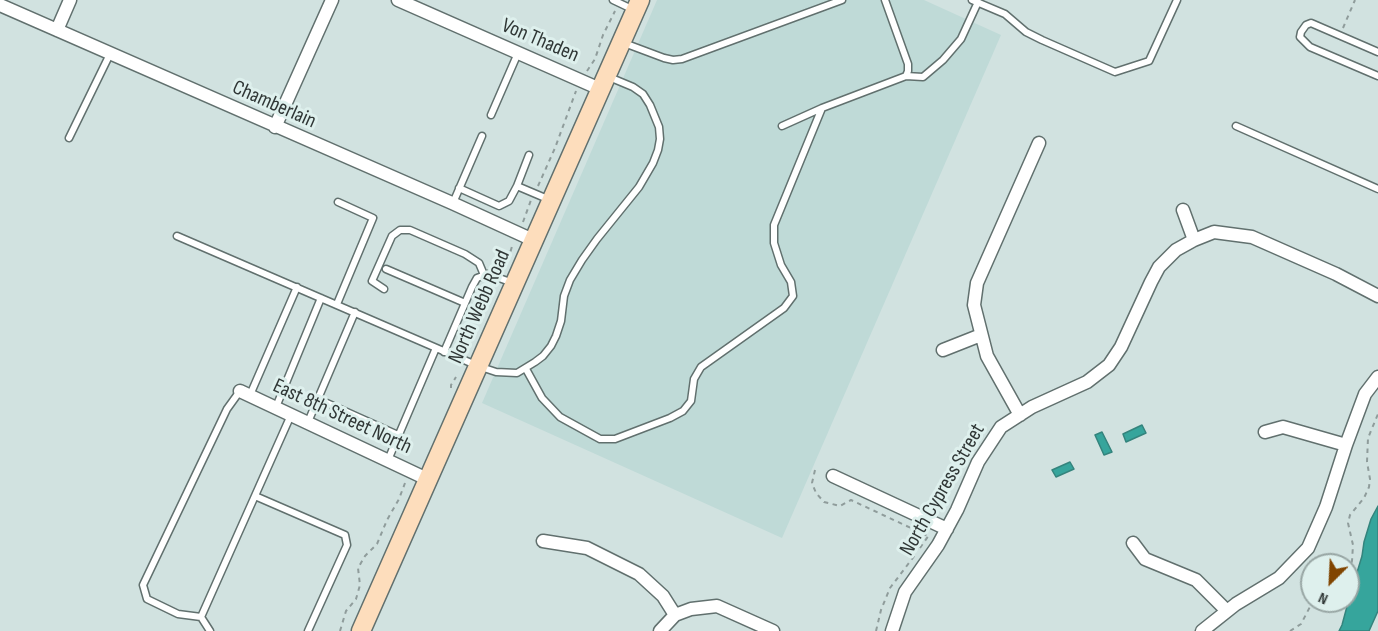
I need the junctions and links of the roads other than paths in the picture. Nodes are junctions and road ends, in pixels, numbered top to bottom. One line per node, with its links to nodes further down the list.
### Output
1 (70, 0): 10 (street)
2 (332, 0): 22 (street)
3 (398, 0): 13 (street, Von Thaden)
4 (842, 0): 11 (lane)
5 (885, 0): 15 (lane)
6 (1177, 0): 7 (lane)
7 (975, 1): 15 (lane)
8 (627, 3): 11 (main road, North Webb Road)
9 (0, 5): 10 (street, Chamberlain)
10 (57, 30): 14 (street, Chamberlain)
11 (621, 42): 17 (main road, North Webb Road)
12 (1378, 52): 16 (lane)
13 (518, 53): 17 (street, Von Thaden); 19 (lane)
14 (110, 54): 22 (street, Chamberlain); 24 (lane)
15 (906, 76): 18 (lane)
16 (1378, 76)
17 (603, 82): 30 (main road, North Webb Road); 54 (lane)
18 (822, 108): 20 (lane); 54 (lane)
19 (491, 115)
20 (782, 126)
21 (1236, 126): 29 (lane)
22 (275, 127): 32 (street, Chamberlain)
23 (482, 136): 28 (lane)
24 (69, 138)
25 (1039, 144): 49 (street)
26 (529, 155): 27 (lane)
27 (518, 186): 28 (lane); 30 (lane)
28 (459, 188): 32 (lane)
29 (1378, 189)
30 (550, 200): 35 (main road, North Webb Road)
31 (338, 202): 45 (lane)
32 (452, 203): 35 (street, Chamberlain)
33 (1183, 210): 36 (street)
34 (177, 236): 40 (lane)
35 (533, 240): 39 (main road, North Webb Road)
36 (1194, 240): 42 (street); 60 (street, North Cypress Street)
37 (386, 269): 44 (lane)
38 (484, 275): 39 (lane); 41 (lane); 44 (lane)
39 (515, 283): 53 (main road, North Webb Road)
40 (297, 287): 43 (lane); 56 (lane)
41 (384, 289)
42 (1378, 296)
43 (321, 298): 45 (lane); 58 (lane)
44 (465, 303): 48 (lane)
45 (337, 304): 46 (lane)
46 (355, 312): 50 (lane); 57 (lane)
47 (448, 318): 48 (lane)
48 (457, 321): 52 (lane)
49 (981, 335): 51 (street); 60 (street)
50 (436, 348): 52 (lane); 63 (lane)
51 (943, 350)
52 (444, 352): 53 (lane)
53 (478, 366): 54 (lane); 67 (main road, North Webb Road)
54 (526, 369)
55 (1378, 377): 64 (street)
56 (245, 394): 58 (street, East 8th Street North); 74 (lane)
57 (318, 399): 61 (lane); 63 (lane)
58 (275, 408): 59 (street, East 8th Street North)
59 (291, 415): 61 (street, East 8th Street North); 68 (lane)
60 (1020, 415): 69 (street, North Cypress Street)
61 (308, 423): 65 (street, East 8th Street North)
62 (1265, 432): 64 (street)
63 (398, 435): 65 (lane)
64 (1346, 445): 72 (street)
65 (388, 460): 67 (street, East 8th Street North)
66 (833, 476): 69 (street)
67 (428, 479): 77 (main road, North Webb Road)
68 (255, 496): 74 (lane); 76 (lane)
69 (947, 529): 80 (street, North Cypress Street)
70 (543, 542): 73 (street)
71 (1133, 543): 72 (street)
72 (1227, 611): 81 (street)
73 (675, 615): 78 (street); 79 (street)
74 (201, 617): 75 (lane)
75 (210, 631)
76 (308, 631)
77 (361, 631)
78 (660, 631)
79 (773, 631)
80 (892, 631)
81 (1202, 631)

